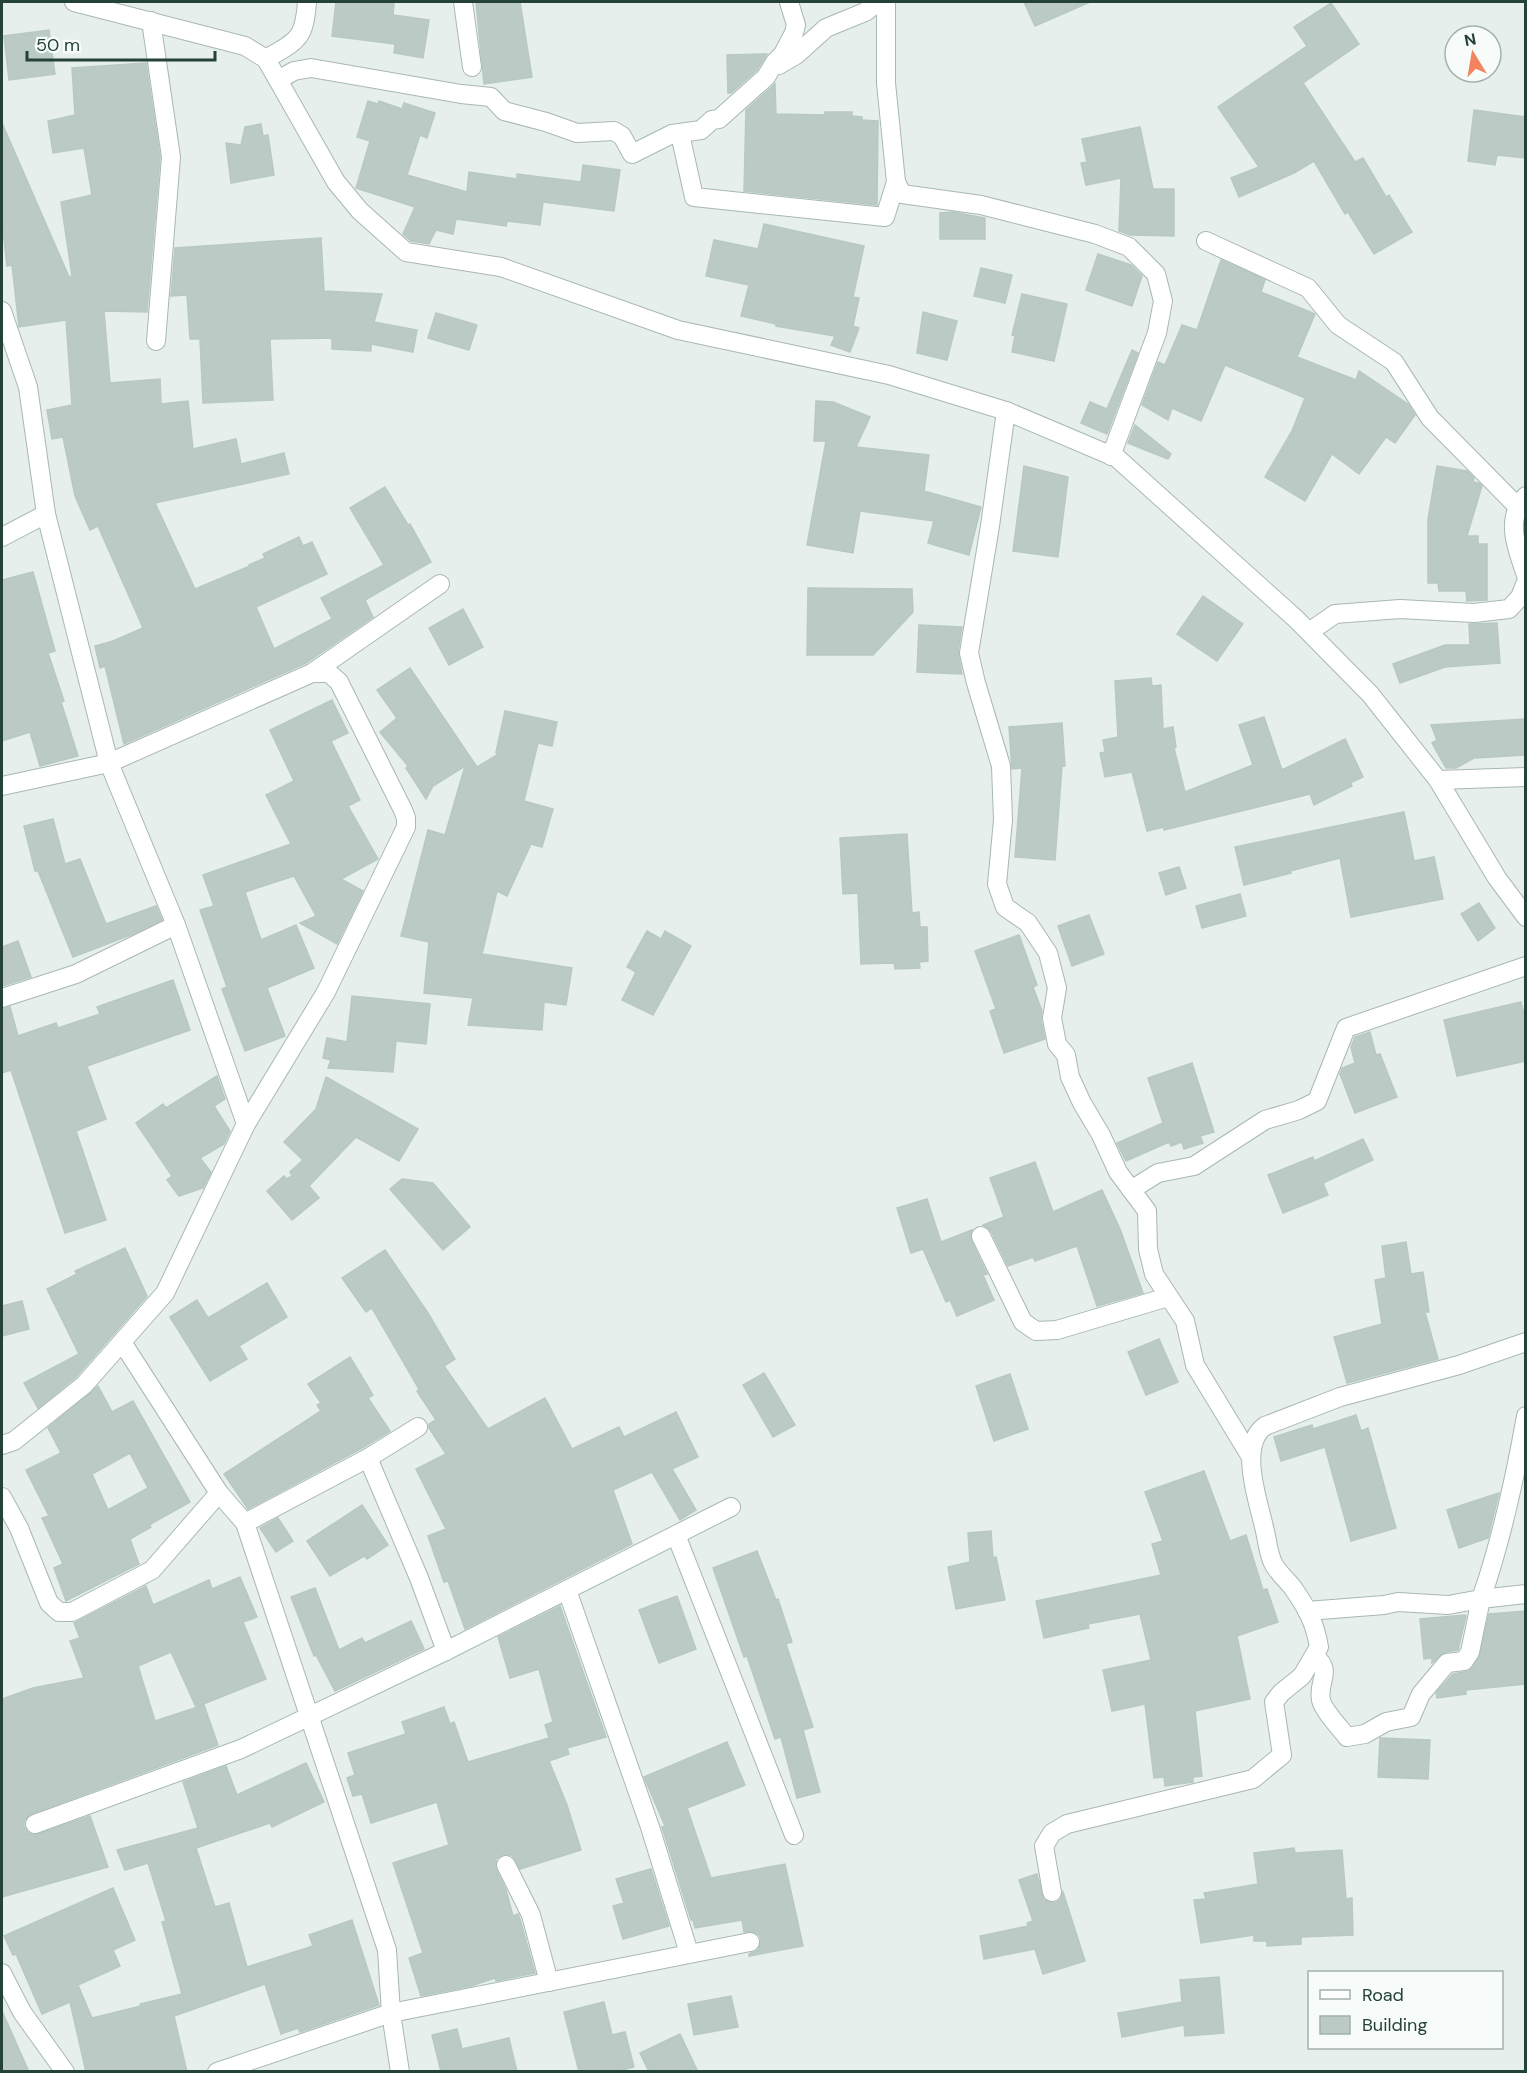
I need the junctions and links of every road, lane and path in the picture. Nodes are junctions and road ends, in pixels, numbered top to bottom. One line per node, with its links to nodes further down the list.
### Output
1 (80, 2): 7 (street)
2 (307, 2): 8 (street)
3 (463, 2): 10 (street)
4 (789, 2): 11 (street)
5 (878, 2): 11 (street)
6 (886, 2): 14 (street)
7 (151, 21): 9 (street); 17 (street)
8 (297, 41): 9 (street); 12 (street)
9 (266, 59): 12 (street)
10 (472, 67)
11 (772, 69): 13 (street)
12 (278, 80): 13 (street); 18 (street)
13 (676, 134): 14 (street)
14 (896, 182): 19 (street)
15 (1206, 241): 20 (street)
16 (2, 311): 21 (street)
17 (156, 341)
18 (1006, 411): 19 (street); 37 (street)
19 (1111, 456): 26 (street)
20 (1521, 501): 23 (street)
21 (46, 513): 22 (street); 28 (street)
22 (2, 537)
23 (1526, 575)
24 (440, 584): 27 (street)
25 (1524, 592): 26 (street)
26 (1309, 632): 30 (street)
27 (312, 673): 28 (street); 36 (street)
28 (109, 763): 31 (street); 33 (street)
29 (1526, 777): 30 (street)
30 (1438, 780): 32 (street)
31 (2, 786)
32 (1526, 917)
33 (176, 925): 35 (street); 36 (street)
34 (1526, 966): 37 (street)
35 (2, 998)
36 (246, 1124): 40 (street)
37 (1131, 1190): 39 (street)
38 (981, 1236): 39 (street)
39 (1168, 1297): 45 (street)
40 (122, 1342): 44 (street); 47 (street)
41 (1526, 1342): 45 (street)
42 (1526, 1416): 54 (street)
43 (418, 1427): 46 (street)
44 (2, 1445)
45 (1251, 1457): 55 (street)
46 (368, 1458): 50 (street); 56 (street)
47 (219, 1493): 48 (street); 50 (street)
48 (2, 1497)
49 (730, 1507): 51 (street)
50 (245, 1523): 58 (street)
51 (676, 1535): 52 (street); 60 (street)
52 (567, 1590): 56 (street); 64 (street)
53 (1526, 1594): 54 (street)
54 (1481, 1599): 55 (street); 57 (street)
55 (1307, 1611): 57 (street)
56 (446, 1651): 58 (street)
57 (1314, 1656): 62 (street)
58 (311, 1716): 59 (street); 67 (street)
59 (35, 1824)
60 (794, 1834)
61 (506, 1865): 66 (street)
62 (1052, 1892)
63 (750, 1942): 64 (street)
64 (690, 1953): 66 (street)
65 (2, 1973): 69 (street)
66 (549, 1982): 67 (street)
67 (391, 2013): 68 (street); 71 (street)
68 (241, 2068): 70 (street)
69 (65, 2072)
70 (217, 2072)
71 (400, 2072)

